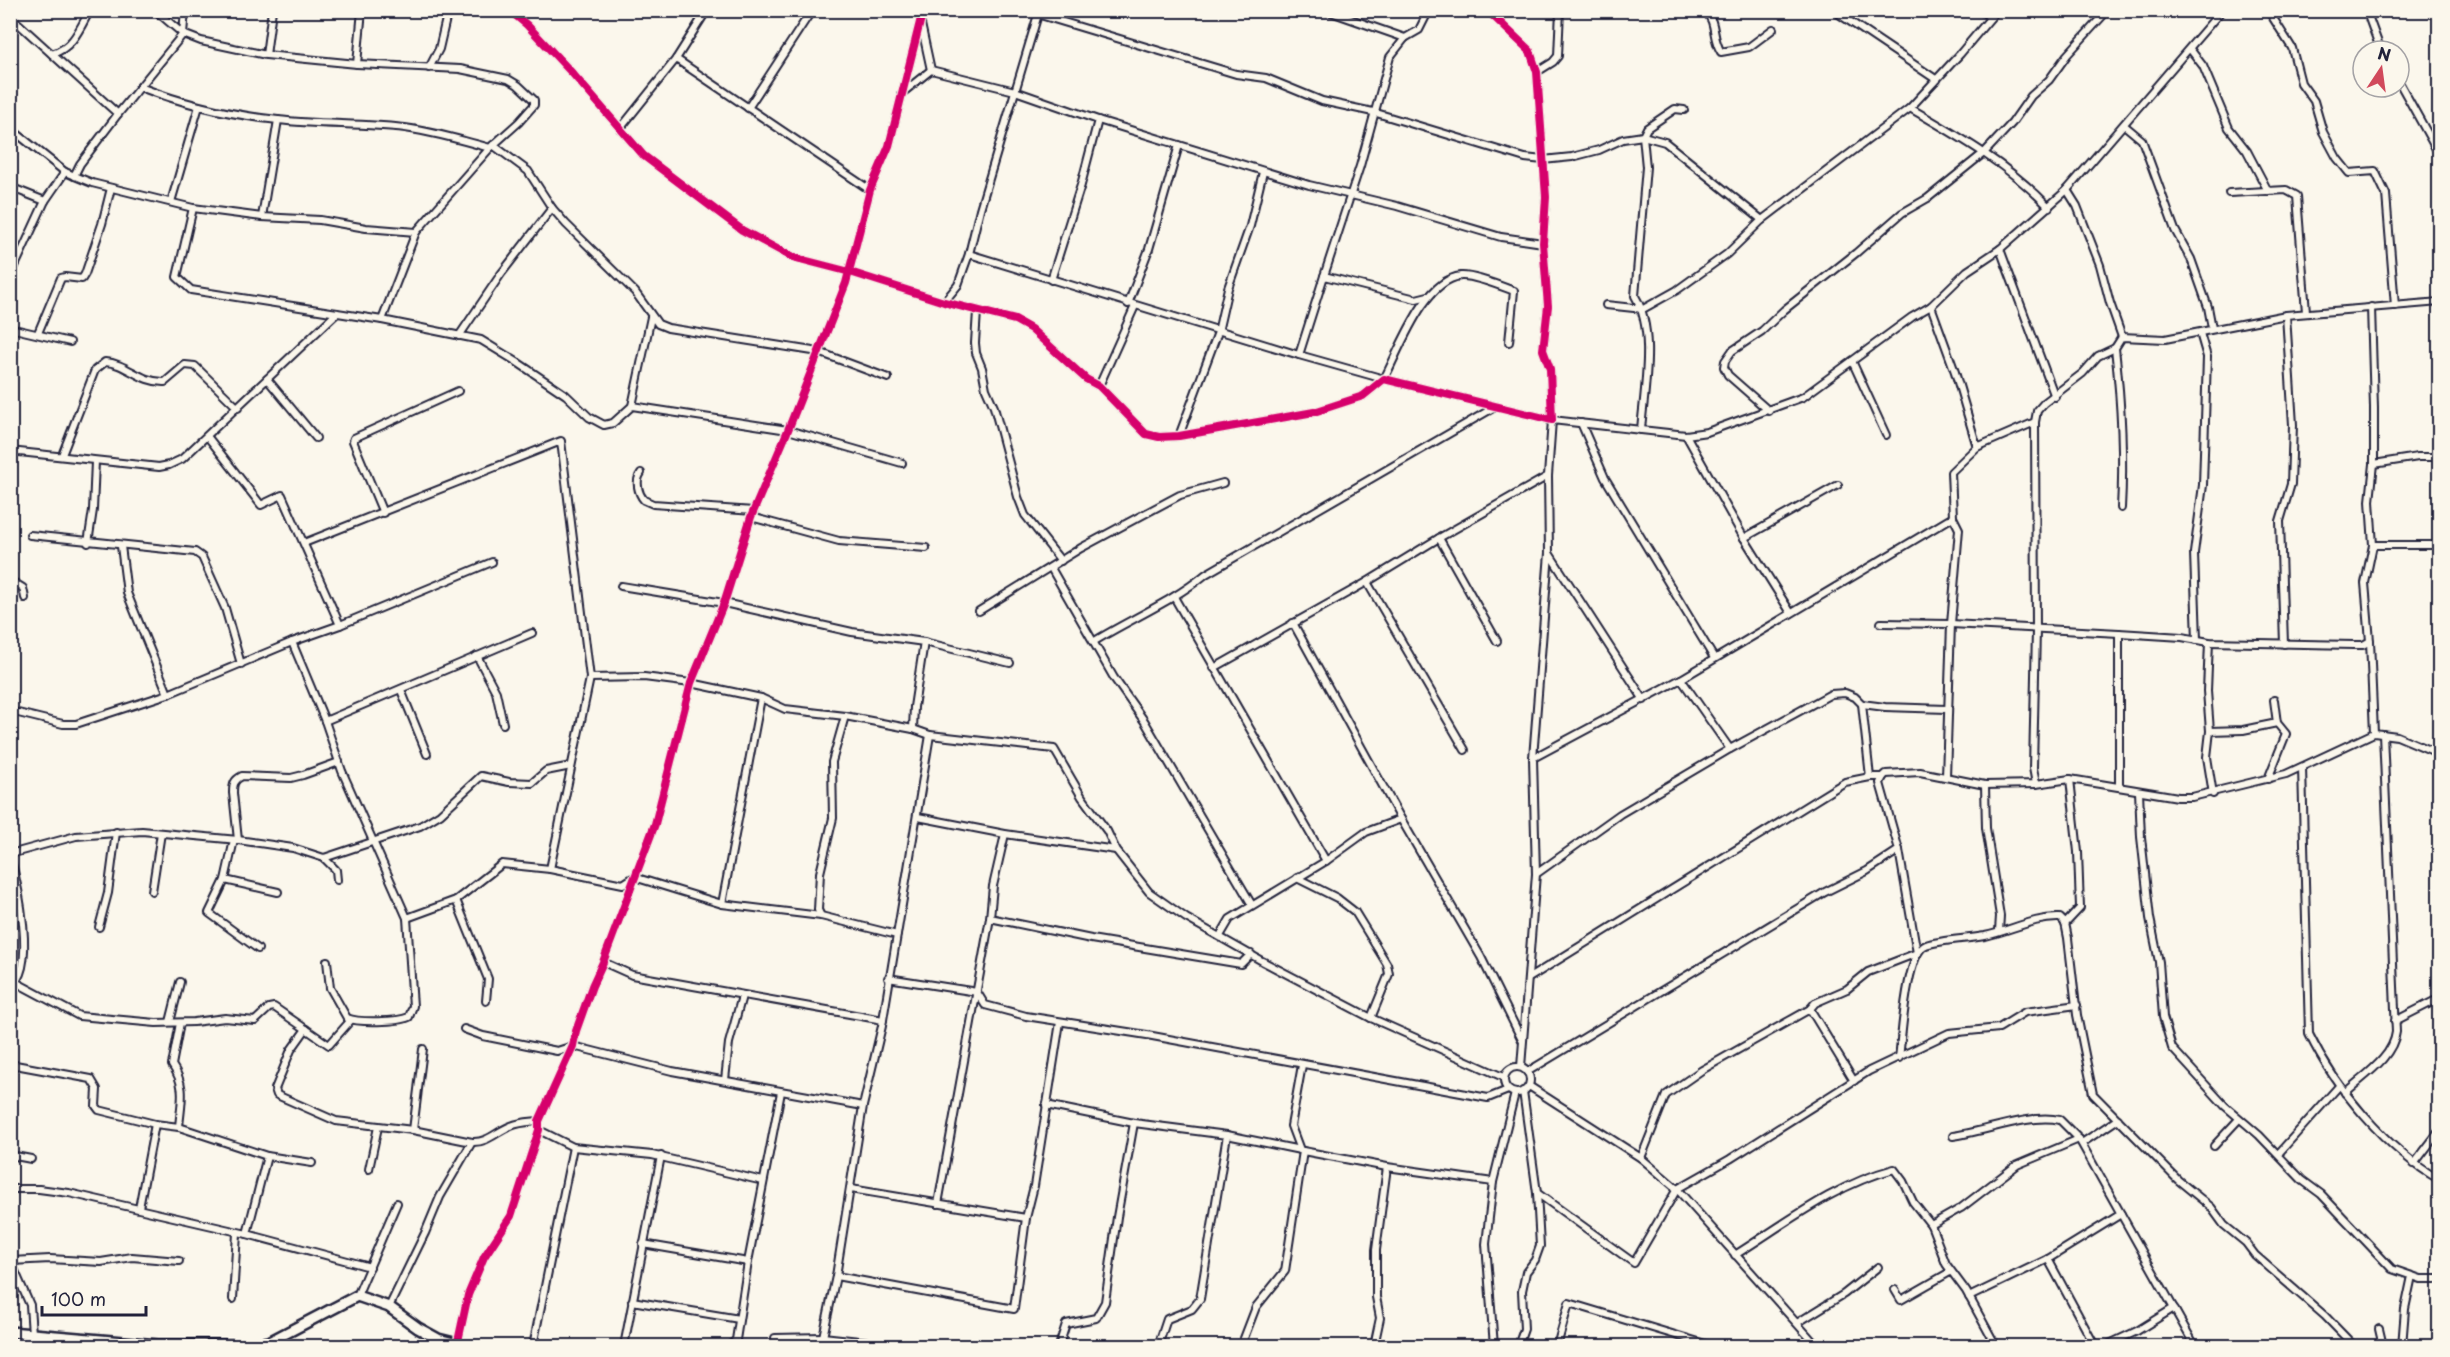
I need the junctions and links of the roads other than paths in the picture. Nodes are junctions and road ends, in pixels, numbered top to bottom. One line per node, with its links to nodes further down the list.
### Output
1 (90, 10): 32 (street)
2 (155, 10): 28 (street)
3 (185, 10): 28 (street)
4 (272, 10): 33 (street)
5 (362, 10): 35 (street)
6 (448, 10): 36 (street)
7 (509, 10): 54 (street)
8 (707, 10): 34 (street)
9 (812, 10): 45 (street)
10 (923, 10): 26 (street)
11 (1325, 10): 29 (street)
12 (1429, 10): 29 (street)
13 (1487, 10): 38 (street)
14 (1560, 10): 38 (street)
15 (1706, 10): 27 (street)
16 (1833, 10): 39 (street)
17 (1981, 10): 25 (street)
18 (1996, 10): 25 (street)
19 (2108, 10): 58 (street)
20 (2268, 10): 92 (street)
21 (2367, 10): 30 (street)
22 (2221, 11): 31 (street)
23 (1038, 12): 41 (street); 48 (street)
24 (10, 16): 32 (street)
25 (1990, 18): 39 (street)
26 (920, 20): 37 (street); 42 (street)
27 (1773, 29)
28 (183, 34): 33 (street); 40 (street)
29 (1405, 38): 48 (street)
30 (2377, 39)
31 (2190, 49): 52 (street); 68 (street)
32 (52, 54): 49 (street)
33 (266, 55): 35 (street)
34 (676, 59): 45 (street); 54 (street)
35 (357, 64): 36 (street)
36 (429, 68): 57 (street)
37 (931, 70): 41 (street); 42 (street)
38 (1537, 72): 60 (street)
39 (1936, 80): 46 (street)
40 (140, 87): 44 (street); 49 (street)
41 (1015, 91): 51 (street); 81 (street)
42 (901, 94): 66 (street)
43 (2408, 99): 59 (street)
44 (198, 106): 50 (street); 72 (street)
45 (748, 108): 66 (street)
46 (1911, 108): 58 (street); 77 (street)
47 (1684, 110): 55 (street)
48 (1373, 112): 60 (street); 70 (street)
49 (118, 114): 63 (street)
50 (278, 120): 57 (street); 76 (street)
51 (1098, 120): 56 (street); 85 (street)
52 (2124, 125): 67 (street); 102 (street)
53 (10, 128): 61 (street)
54 (620, 129): 82 (street)
55 (1643, 136): 60 (street); 77 (street); 94 (street)
56 (1179, 145): 62 (street); 89 (street)
57 (492, 147): 75 (street); 78 (street)
58 (1985, 152): 73 (street); 123 (street)
59 (2439, 156)
60 (1543, 160): 79 (street)
61 (65, 172): 63 (street); 71 (street)
62 (1263, 172): 70 (street); 103 (street)
63 (74, 176): 65 (street)
64 (10, 187): 71 (street)
65 (111, 189): 72 (street); 104 (street)
66 (870, 190): 82 (street)
67 (2067, 190): 73 (street); 107 (street)
68 (2268, 191): 69 (street); 96 (street)
69 (2229, 193)
70 (1350, 195): 79 (street); 83 (street)
71 (45, 201): 84 (street)
72 (171, 202): 74 (street)
73 (2049, 207): 80 (street)
74 (193, 208): 76 (street); 97 (street)
75 (552, 208): 99 (street); 106 (street)
76 (262, 217): 78 (street)
77 (1762, 220): 94 (street)
78 (416, 232): 100 (street)
79 (1543, 243): 124 (street)
80 (2000, 249): 91 (street); 119 (street)
81 (969, 254): 85 (street); 87 (street)
82 (850, 272): 87 (street); 111 (street)
83 (1324, 276): 86 (street); 112 (street)
84 (10, 277)
85 (1051, 280): 89 (street)
86 (1428, 296): 109 (street); 116 (street)
87 (944, 302): 95 (street)
88 (2439, 302): 92 (street)
89 (1132, 305): 103 (street); 117 (street)
90 (1606, 305): 94 (street)
91 (1931, 306): 113 (street); 134 (street)
92 (2395, 306): 93 (street)
93 (2371, 307): 96 (street); 140 (street)
94 (1643, 309): 128 (street)
95 (977, 311): 117 (street); 160 (street)
96 (2306, 312): 98 (street)
97 (337, 313): 100 (street); 115 (street)
98 (2286, 315): 102 (street); 184 (street)
99 (651, 317): 111 (street); 120 (street)
100 (382, 320): 106 (street)
101 (10, 328): 104 (street)
102 (2212, 328): 105 (street)
103 (1218, 332): 112 (street); 132 (street)
104 (38, 333): 108 (street)
105 (2200, 333): 107 (street); 177 (street)
106 (459, 336): 120 (street)
107 (2122, 337): 110 (street)
108 (70, 342)
109 (1509, 342)
110 (2115, 348): 119 (street); 145 (street)
111 (819, 352): 114 (street); 127 (street)
112 (1299, 355): 116 (street)
113 (1852, 361): 123 (street); 130 (street)
114 (888, 378)
115 (267, 379): 122 (street); 133 (street)
116 (1384, 379): 121 (street); 132 (street)
117 (1099, 387): 132 (street)
118 (458, 391): 146 (street)
119 (2055, 397): 125 (street)
120 (632, 406): 127 (street)
121 (1495, 407): 124 (street); 165 (street)
122 (238, 408): 131 (street); 136 (street)
123 (1769, 411): 129 (street)
124 (1552, 420): 126 (street); 142 (street)
125 (2035, 422): 134 (street); 174 (street)
126 (1581, 423): 128 (street); 186 (street)
127 (789, 430): 139 (street); 147 (street)
128 (1641, 430): 129 (street)
129 (1686, 435): 151 (street)
130 (1886, 435)
131 (207, 436): 138 (street); 153 (street)
132 (1179, 436)
133 (316, 438)
134 (1977, 447): 148 (street)
135 (10, 450): 136 (street)
136 (62, 455): 138 (street)
137 (2439, 457): 140 (street)
138 (94, 461): 152 (street)
139 (902, 463)
140 (2374, 464): 156 (street)
141 (641, 473): 147 (street)
142 (1548, 476): 150 (street); 158 (street)
143 (1223, 483): 160 (street)
144 (1838, 485): 151 (street)
145 (2121, 508)
146 (383, 513): 153 (street); 190 (street)
147 (753, 514): 157 (street); 167 (street)
148 (1953, 517): 169 (street); 172 (street)
149 (30, 535): 152 (street)
150 (1439, 538): 163 (street); 178 (street)
151 (1744, 538): 169 (street)
152 (88, 543): 155 (street)
153 (304, 543): 173 (street)
154 (2439, 545): 156 (street)
155 (121, 546): 188 (street); 194 (street)
156 (2373, 546): 179 (street)
157 (926, 548)
158 (1549, 553): 196 (street); 214 (street)
159 (492, 561): 173 (street)
160 (1062, 561): 161 (street)
161 (1051, 568): 168 (street); 182 (street)
162 (10, 580): 166 (street)
163 (1367, 582): 170 (street); 211 (street)
164 (621, 586): 167 (street)
165 (1174, 597): 182 (street); 189 (street)
166 (25, 598)
167 (724, 603): 181 (street); 192 (street)
168 (980, 611)
169 (1791, 613): 186 (street)
170 (1293, 622): 189 (street); 229 (street)
171 (1881, 623): 172 (street)
172 (1951, 624): 174 (street); 199 (street)
173 (340, 625): 180 (street)
174 (2036, 630): 176 (street); 223 (street)
175 (532, 633): 185 (street)
176 (2119, 633): 177 (street); 225 (street)
177 (2197, 640): 183 (street)
178 (1497, 641)
179 (2370, 641): 184 (street); 207 (street)
180 (292, 642): 188 (street); 202 (street)
181 (924, 642): 187 (street); 205 (street)
182 (1094, 642): 250 (street)
183 (2209, 642): 184 (street); 206 (street)
184 (2283, 644)
185 (477, 656): 193 (street); 204 (street)
186 (1714, 658): 191 (street)
187 (1010, 663)
188 (241, 664): 194 (street)
189 (1214, 668): 239 (street)
190 (590, 678): 192 (street); 216 (street)
191 (1681, 679): 196 (street); 210 (street)
192 (691, 683): 195 (street); 242 (street)
193 (401, 690): 202 (street); 212 (street)
194 (168, 694): 200 (street)
195 (761, 698): 201 (street); 249 (street)
196 (1644, 700): 214 (street)
197 (2274, 700): 203 (street)
198 (1862, 704): 199 (street); 210 (street); 218 (street)
199 (1947, 709): 220 (street)
200 (10, 711)
201 (844, 716): 205 (street); 251 (street)
202 (325, 721): 215 (street)
203 (2277, 723): 206 (street); 222 (street)
204 (504, 724)
205 (913, 729): 209 (street)
206 (2210, 731): 227 (street)
207 (2374, 733): 208 (street); 217 (street)
208 (2383, 734): 213 (street); 277 (street)
209 (930, 735): 228 (street); 235 (street)
210 (1730, 749): 241 (street)
211 (1465, 750)
212 (427, 754)
213 (2439, 754)
214 (1533, 758): 241 (street)
215 (339, 762): 233 (street); 234 (street)
216 (571, 766): 234 (street); 240 (street)
217 (2302, 767): 222 (street); 294 (street)
218 (1870, 777): 219 (street); 265 (street)
219 (1883, 777): 220 (street); 236 (street)
220 (1946, 777): 224 (street)
221 (2070, 779): 223 (street); 225 (street); 254 (street)
222 (2268, 779): 227 (street)
223 (2037, 784): 224 (street)
224 (1985, 785): 256 (street)
225 (2119, 787): 226 (street)
226 (2139, 791): 227 (street); 301 (street)
227 (2212, 794)
228 (918, 817): 232 (street); 257 (street)
229 (1401, 819): 239 (street); 283 (street)
230 (116, 832): 231 (street); 237 (street); 255 (street)
231 (161, 833): 233 (street); 246 (street)
232 (1005, 834): 235 (street); 253 (street)
233 (236, 840): 238 (street); 244 (street)
234 (375, 842): 238 (street); 252 (street)
235 (1116, 850): 258 (street)
236 (1899, 850): 260 (street); 289 (street)
237 (10, 855): 267 (street)
238 (324, 858): 245 (street)
239 (1326, 861): 243 (street)
240 (550, 868): 242 (street); 248 (street)
241 (1536, 874): 265 (street)
242 (634, 877): 249 (street); 263 (street)
243 (1297, 878): 250 (street); 274 (street)
244 (225, 880): 247 (street); 259 (street)
245 (338, 880)
246 (152, 891)
247 (278, 892)
248 (456, 900): 252 (street); 271 (street)
249 (722, 904): 251 (street)
250 (1252, 905): 258 (street)
251 (821, 916): 257 (street)
252 (407, 918): 275 (street)
253 (990, 918): 261 (street); 268 (street)
254 (2065, 924): 256 (street); 272 (street)
255 (99, 927)
256 (1999, 931): 260 (street)
257 (897, 935): 264 (street)
258 (1220, 936): 261 (street)
259 (258, 949)
260 (1917, 953): 273 (street); 286 (street)
261 (1251, 954): 274 (street)
262 (327, 962): 275 (street)
263 (603, 962): 269 (street); 284 (street)
264 (888, 978): 268 (street); 276 (street)
265 (1529, 978): 283 (street)
266 (180, 982): 278 (street)
267 (14, 985): 278 (street)
268 (977, 992): 279 (street); 335 (street)
269 (742, 996): 276 (street); 291 (street)
270 (2439, 998): 277 (street)
271 (486, 1001)
272 (2077, 1005): 286 (street); 300 (street)
273 (1810, 1008): 292 (street); 321 (street)
274 (1371, 1018): 290 (street)
275 (351, 1020): 281 (street)
276 (883, 1020): 299 (street)
277 (2394, 1021): 297 (street)
278 (170, 1022): 280 (street)
279 (1060, 1022): 288 (street); 298 (street)
280 (180, 1023): 281 (street); 305 (street)
281 (306, 1029): 306 (street)
282 (464, 1029): 284 (street)
283 (1523, 1043): 289 (street)
284 (573, 1046): 291 (street); 302 (street)
285 (423, 1049): 307 (street)
286 (1899, 1058): 292 (street)
287 (10, 1064): 304 (street)
288 (1302, 1065): 296 (street); 316 (street)
289 (1524, 1069): 290 (street); 293 (street)
290 (1503, 1077): 296 (street)
291 (725, 1080): 295 (street)
292 (1854, 1081): 331 (street)
293 (1529, 1086): 296 (street); 321 (street)
294 (2340, 1086): 297 (street); 317 (street)
295 (781, 1092): 299 (street); 328 (street)
296 (1515, 1092): 329 (street); 333 (street)
297 (2344, 1093): 324 (street)
298 (1046, 1105): 303 (street); 338 (street)
299 (863, 1106): 330 (street)
300 (2118, 1119): 312 (street); 388 (street)
301 (2239, 1119): 314 (street); 317 (street)
302 (539, 1121): 308 (street); 313 (street)
303 (1134, 1123): 310 (street); 375 (street)
304 (155, 1124): 305 (street); 336 (street)
305 (179, 1127): 319 (street)
306 (378, 1127): 307 (street); 326 (street)
307 (413, 1130): 313 (street)
308 (539, 1130): 315 (street); 369 (street)
309 (2439, 1130): 324 (street)
310 (1227, 1135): 316 (street); 376 (street)
311 (1953, 1136): 312 (street)
312 (2080, 1141): 337 (street); 339 (street)
313 (472, 1142): 359 (street)
314 (2214, 1146)
315 (573, 1147): 320 (street); 371 (street)
316 (1302, 1150): 325 (street); 377 (street)
317 (2278, 1154): 352 (street)
318 (10, 1155): 322 (street)
319 (267, 1156): 323 (street); 341 (street)
320 (661, 1156): 328 (street); 342 (street)
321 (1641, 1158): 331 (street)
322 (31, 1159)
323 (312, 1163)
324 (2414, 1164): 327 (street)
325 (1387, 1167): 329 (street); 378 (street)
326 (369, 1169)
327 (2439, 1180)
328 (763, 1181): 347 (street)
329 (1493, 1182): 379 (street)
330 (851, 1189): 335 (street); 351 (street)
331 (1677, 1189): 333 (street); 343 (street)
332 (10, 1190): 336 (street)
333 (1537, 1193): 380 (street)
334 (397, 1203): 348 (street)
335 (938, 1204): 338 (street)
336 (139, 1209): 340 (street)
337 (2121, 1214): 344 (street); 360 (street)
338 (1026, 1218): 351 (street)
339 (1931, 1225): 343 (street); 350 (street)
340 (237, 1233): 341 (street); 357 (street)
341 (247, 1234): 348 (street)
342 (643, 1244): 347 (street); 358 (street)
343 (1735, 1255): 362 (street)
344 (2048, 1259): 356 (street); 385 (street)
345 (11, 1261): 346 (street); 365 (street)
346 (179, 1261)
347 (748, 1262): 361 (street)
348 (370, 1267): 355 (street)
349 (1878, 1267): 362 (street)
350 (1950, 1272): 354 (street); 356 (street)
351 (836, 1276): 366 (street)
352 (2412, 1276): 353 (street); 390 (street)
353 (2439, 1279)
354 (1895, 1290)
355 (357, 1296): 359 (street); 368 (street)
356 (1969, 1297): 384 (street)
357 (232, 1299)
358 (632, 1301): 361 (street); 372 (street)
359 (389, 1307): 369 (street)
360 (2174, 1308): 386 (street); 387 (street)
361 (739, 1319): 373 (street)
362 (1797, 1323): 383 (street)
363 (2379, 1329): 389 (street)
364 (10, 1332): 365 (street)
365 (32, 1334): 368 (street)
366 (823, 1337): 367 (street); 370 (street)
367 (775, 1338)
368 (105, 1343)
369 (458, 1345)
370 (863, 1345): 374 (street)
371 (533, 1347)
372 (624, 1347)
373 (729, 1347)
374 (905, 1347)
375 (1059, 1347)
376 (1158, 1347)
377 (1241, 1347)
378 (1374, 1347)
379 (1494, 1347)
380 (1518, 1347)
381 (1557, 1347): 382 (street)
382 (1712, 1347)
383 (1817, 1347)
384 (1996, 1347)
385 (2095, 1347)
386 (2105, 1347)
387 (2195, 1347)
388 (2354, 1347)
389 (2382, 1347)
390 (2402, 1347)

